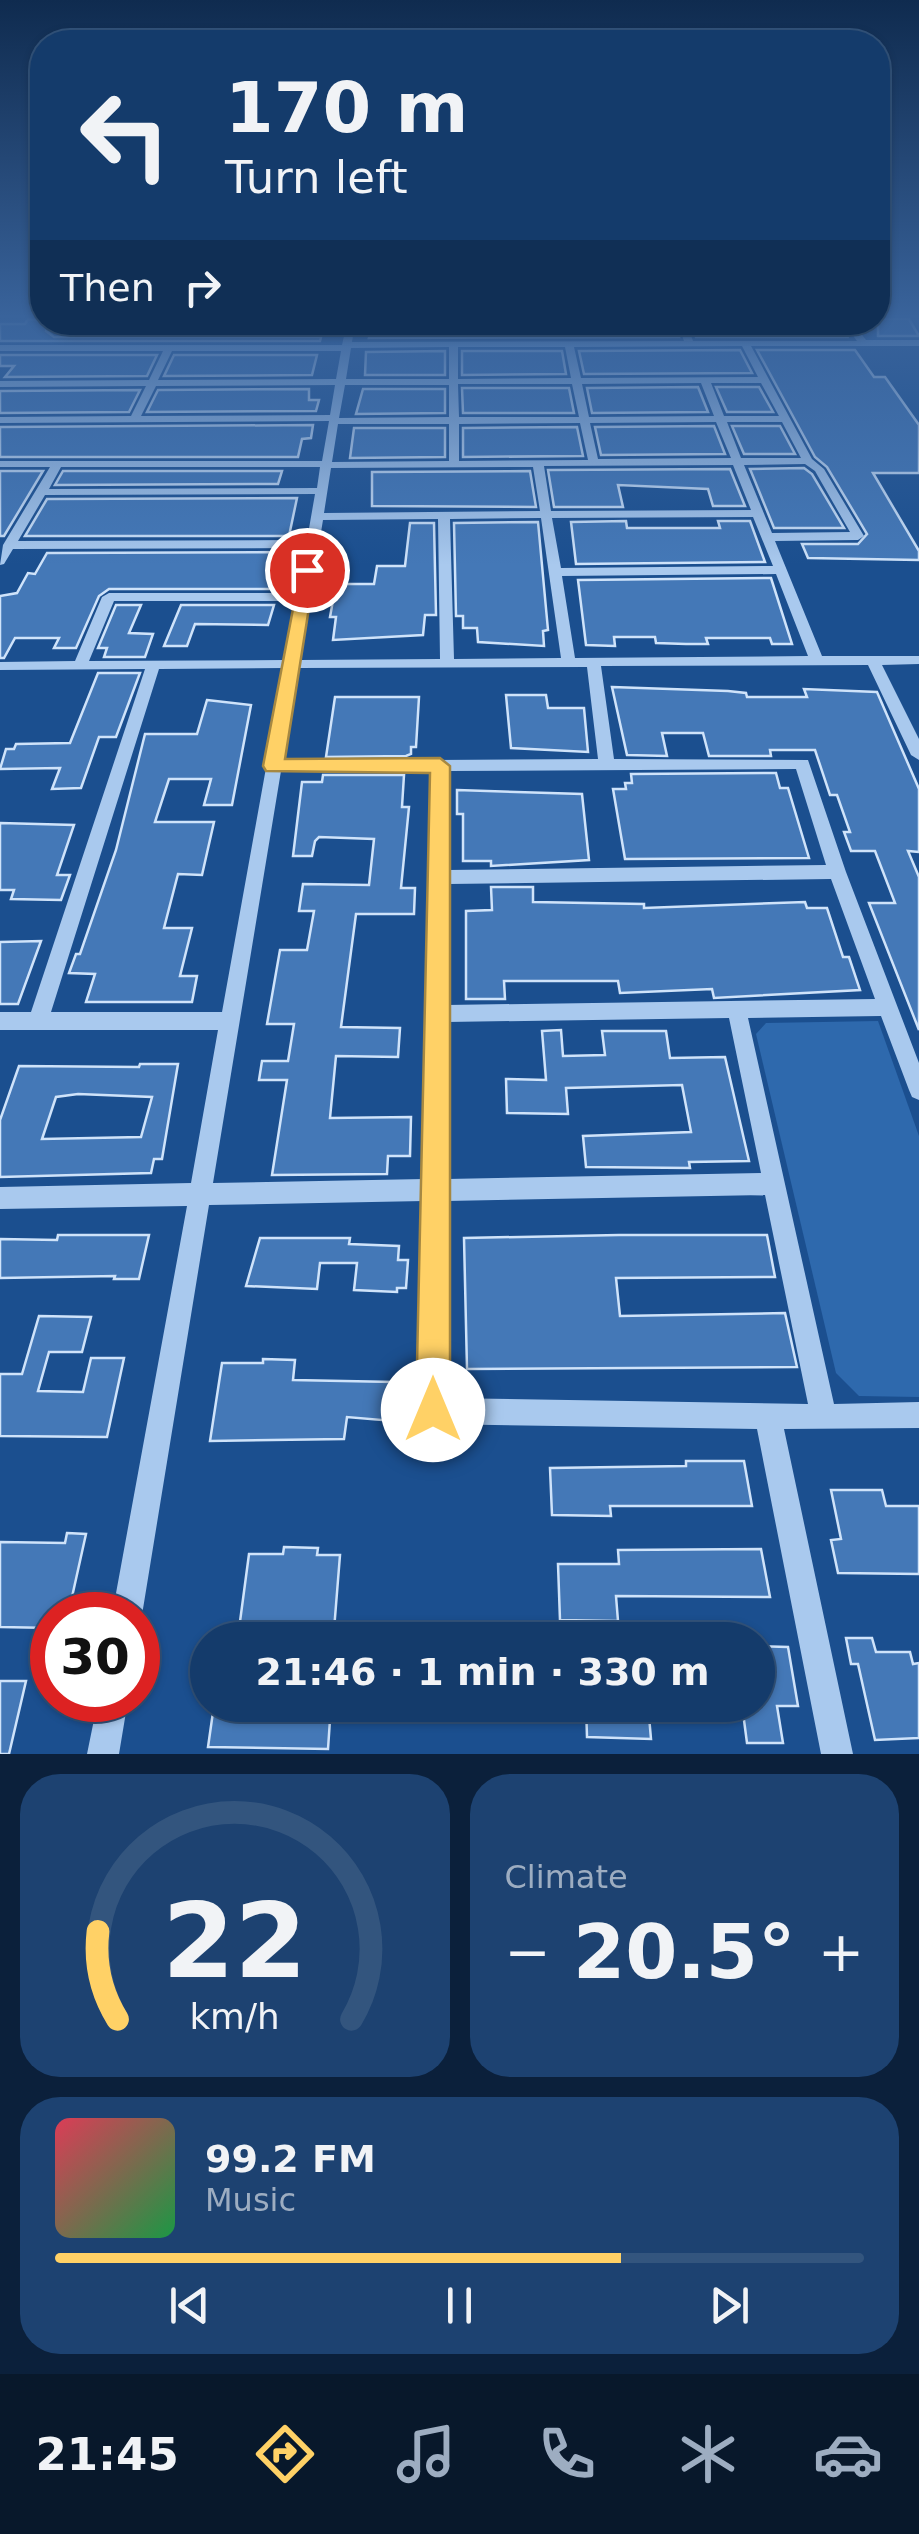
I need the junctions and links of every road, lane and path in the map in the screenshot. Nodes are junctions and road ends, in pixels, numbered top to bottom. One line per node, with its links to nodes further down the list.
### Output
1 (144, 401): 7 (street)
2 (337, 401): 8 (street)
3 (454, 401): 13 (street)
4 (580, 401): 11 (street)
5 (714, 401): 12 (street)
6 (776, 401): 9 (street)
7 (135, 419): 8 (street); 10 (street)
8 (334, 419): 13 (street); 18 (street)
9 (786, 419): 12 (street); 14 (street)
10 (0, 420)
11 (585, 420): 12 (street); 13 (street); 21 (street)
12 (723, 420): 15 (street)
13 (454, 421): 19 (street)
14 (808, 461): 15 (street); 28 (street)
15 (738, 462): 21 (street); 24 (street)
16 (0, 464): 17 (street)
17 (57, 464): 18 (street); 23 (street)
18 (326, 464): 19 (street); 22 (street)
19 (454, 464): 20 (street)
20 (538, 464): 21 (street); 25 (street)
21 (594, 464)
22 (322, 491): 23 (street); 27 (street)
23 (40, 492): 30 (street)
24 (758, 513): 25 (street); 28 (street)
25 (547, 514): 26 (street); 33 (street)
26 (444, 515): 27 (street); 40 (street)
27 (317, 517): 29 (street)
28 (767, 537): 32 (street)
29 (312, 544): 30 (street); 34 (street)
30 (8, 545): 31 (street)
31 (0, 560)
32 (780, 570): 33 (street); 36 (street)
33 (557, 572): 38 (street)
34 (302, 597): 42 (street); 43 (street)
35 (919, 660): 37 (street)
36 (817, 661): 37 (street); 39 (street)
37 (873, 661): 45 (street)
38 (569, 662): 39 (street); 40 (street)
39 (593, 662): 46 (street)
40 (447, 663): 42 (street)
41 (154, 664): 42 (street); 43 (street); 55 (street)
42 (291, 664): 47 (street)
43 (80, 665): 44 (street)
44 (0, 666)
45 (919, 755)
46 (607, 764): 48 (street); 49 (street)
47 (273, 766): 48 (street); 56 (street)
48 (440, 766): 50 (street)
49 (837, 872): 50 (street); 51 (street)
50 (439, 877): 53 (street)
51 (889, 1007): 52 (street); 57 (street)
52 (737, 1010): 53 (street); 58 (street)
53 (437, 1014): 59 (street)
54 (0, 1021): 55 (street)
55 (38, 1021): 56 (street)
56 (228, 1021): 60 (street)
57 (919, 1090)
58 (774, 1184): 59 (street); 64 (street)
59 (435, 1192): 60 (street); 63 (street)
60 (198, 1194): 61 (street); 65 (street)
61 (0, 1198)
62 (919, 1415): 64 (street)
63 (768, 1416): 64 (street); 68 (street)
64 (824, 1417)
65 (131, 1592)
66 (109, 1722): 67 (street)
67 (104, 1754)
68 (838, 1754)

